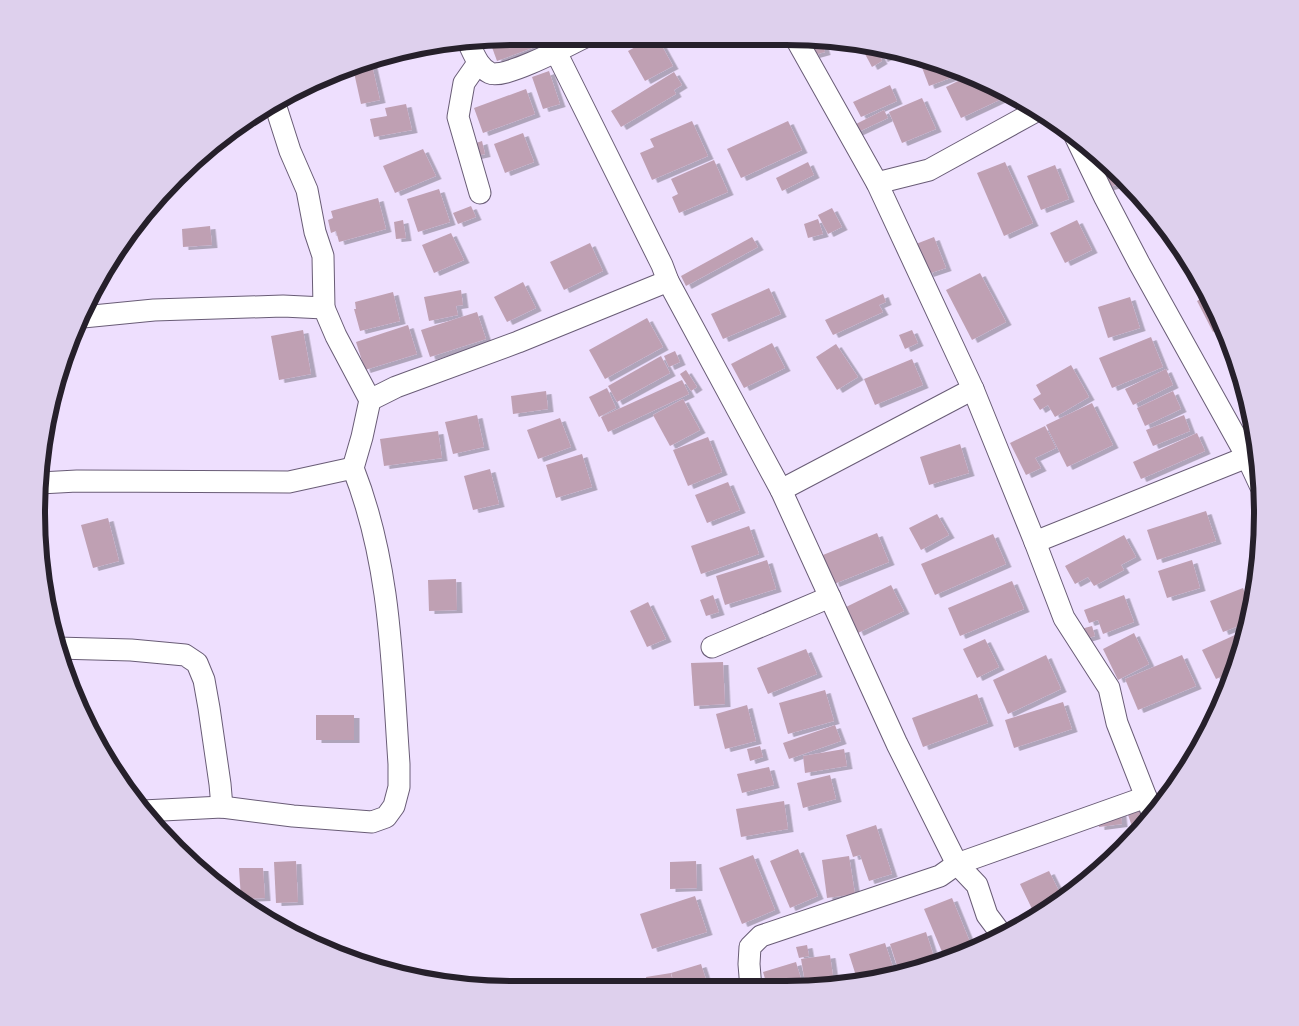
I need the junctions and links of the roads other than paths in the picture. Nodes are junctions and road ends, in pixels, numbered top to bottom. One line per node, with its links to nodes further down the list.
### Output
1 (570, 45): 4 (street)
2 (799, 45): 9 (street)
3 (470, 47): 5 (street)
4 (556, 52): 5 (street); 11 (street)
5 (478, 63): 10 (street)
6 (277, 109): 12 (street)
7 (1030, 114): 9 (street)
8 (1083, 151): 16 (street)
9 (877, 183): 14 (street)
10 (480, 193)
11 (668, 281): 15 (street); 20 (street)
12 (324, 308): 13 (street); 15 (street)
13 (89, 316)
14 (973, 389): 20 (street); 21 (street)
15 (370, 400): 18 (street)
16 (1248, 457): 17 (street); 21 (street)
17 (1251, 465)
18 (353, 468): 19 (street); 26 (street)
19 (46, 483)
20 (781, 490): 22 (street)
21 (1036, 542): 25 (street)
22 (830, 597): 23 (street); 28 (street)
23 (712, 647)
24 (65, 648): 26 (street)
25 (1150, 806): 28 (street)
26 (222, 807): 27 (street)
27 (152, 811)
28 (957, 864): 29 (street); 30 (street)
29 (998, 930)
30 (750, 981)

